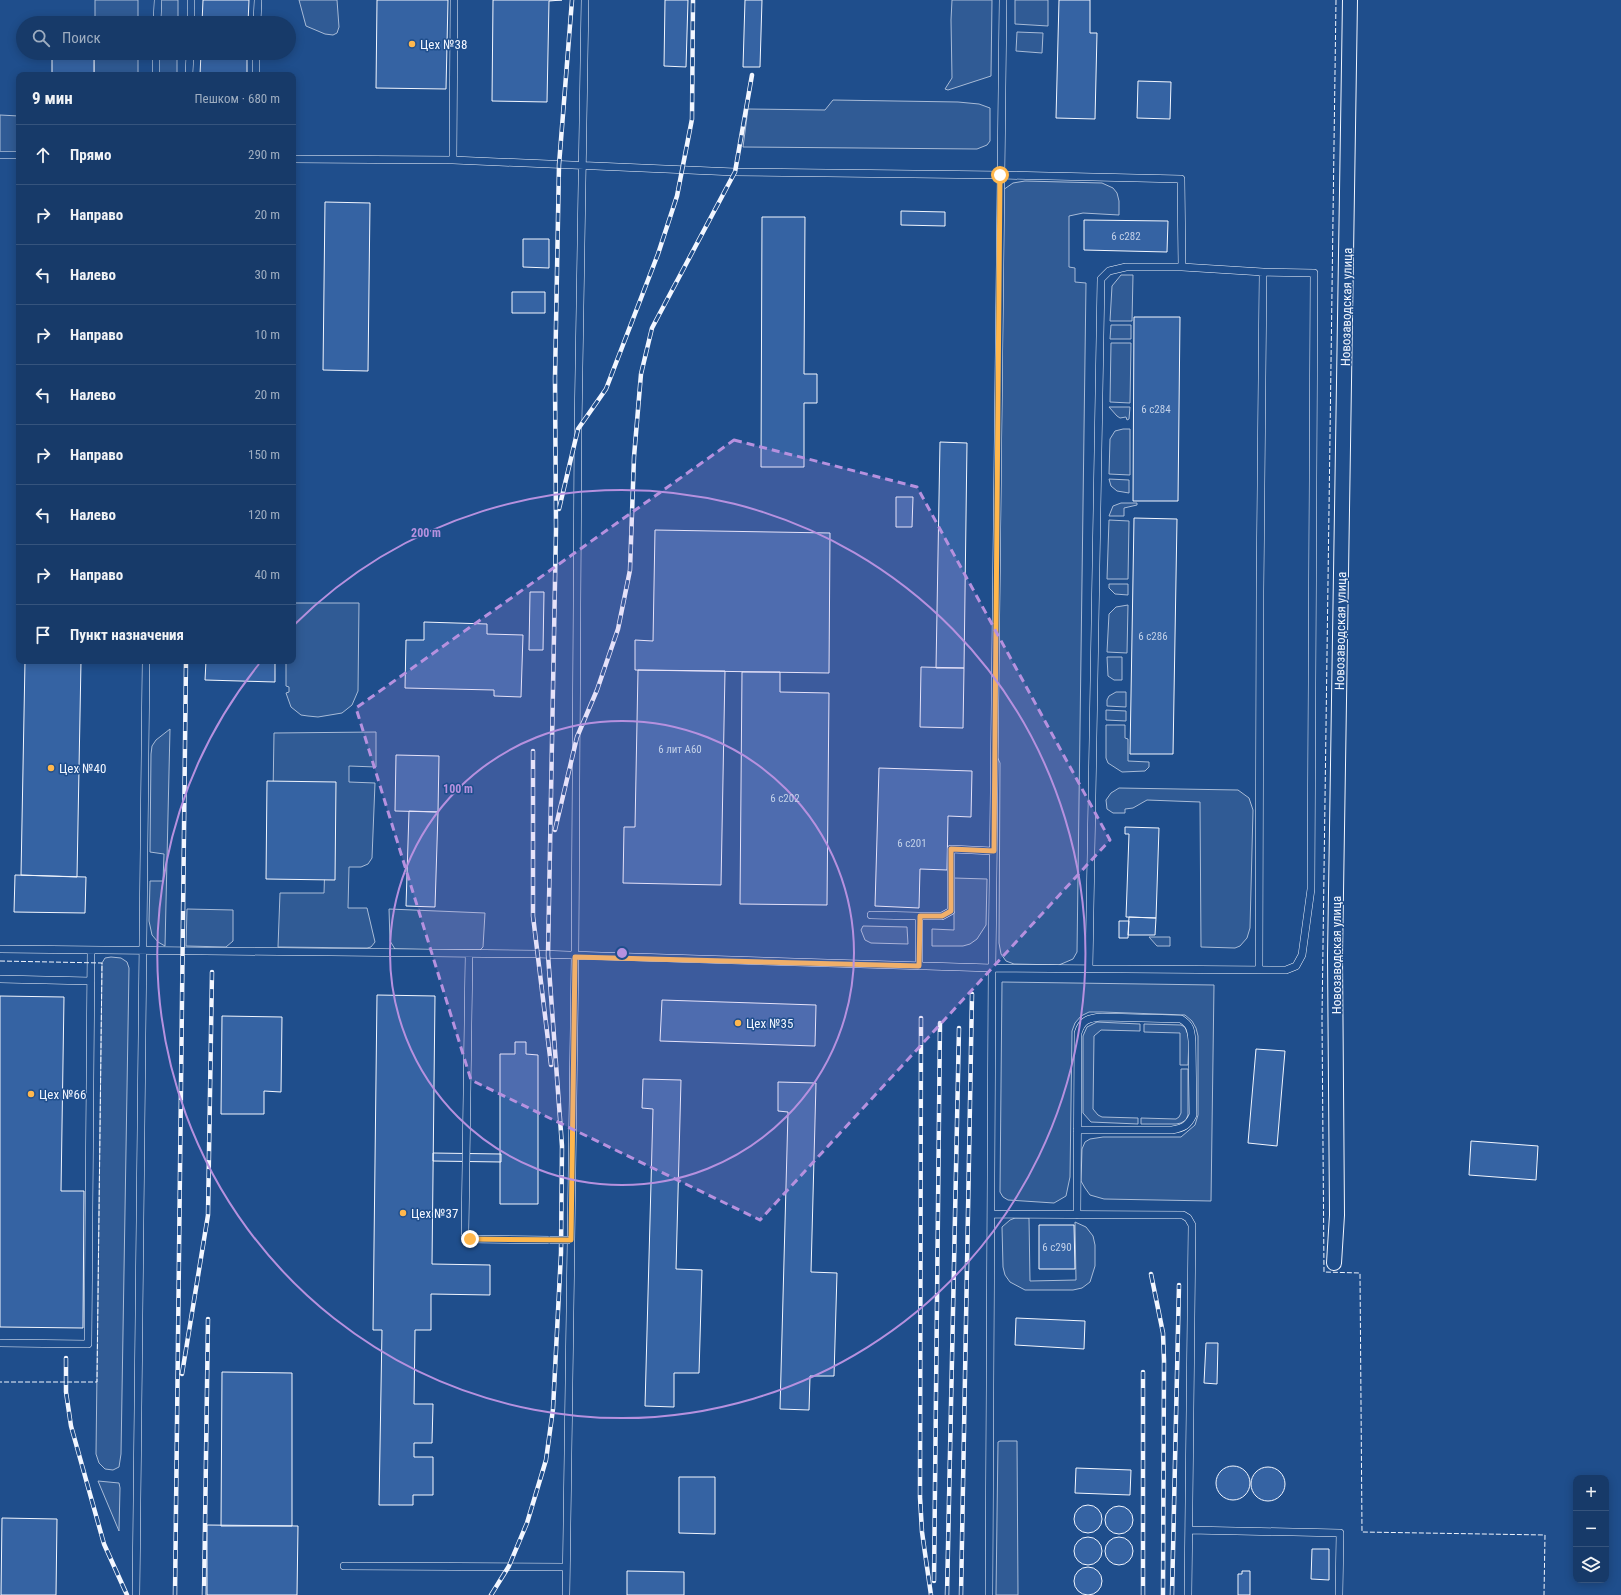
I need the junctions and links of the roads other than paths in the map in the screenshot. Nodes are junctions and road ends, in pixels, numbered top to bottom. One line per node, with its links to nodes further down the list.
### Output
1 (158, 0): 8 (lane)
2 (192, 0): 9 (lane)
3 (258, 0): 10 (lane)
4 (454, 0): 20 (lane)
5 (585, 0): 21 (lane)
6 (1003, 0): 22 (lane)
7 (1350, 0): 44 (street, Новозаводская улица)
8 (157, 16)
9 (191, 16)
10 (257, 16)
11 (156, 60): 14 (lane)
12 (190, 60): 15 (lane)
13 (256, 60): 16 (lane)
14 (156, 72)
15 (189, 72)
16 (256, 72)
17 (0, 155): 18 (lane)
18 (16, 156)
19 (296, 159): 20 (lane)
20 (453, 160): 21 (lane)
21 (582, 166): 22 (lane); 33 (lane)
22 (1000, 175): 23 (lane); 26 (lane)
23 (1182, 267): 24 (lane); 36 (lane)
24 (1263, 272): 37 (lane); 37 (lane)
25 (146, 664): 31 (lane)
26 (994, 851): 28 (lane); 35 (lane)
27 (871, 915): 28 (lane)
28 (920, 916): 34 (lane)
29 (0, 949): 30 (lane)
30 (91, 950): 31 (lane); 39 (lane)
31 (142, 951): 32 (lane); 49 (lane)
32 (469, 954): 33 (lane); 43 (lane, bridge)
33 (575, 957): 34 (lane); 43 (lane)
34 (919, 966): 35 (lane)
35 (992, 968): 36 (lane); 41 (lane)
36 (1089, 968): 37 (lane)
37 (1259, 969)
38 (0, 979): 39 (lane)
39 (91, 981): 45 (lane)
40 (1077, 1130): 40 (lane); 42 (lane)
41 (991, 1214): 42 (lane); 51 (lane)
42 (1077, 1215): 46 (lane)
43 (570, 1240): 48 (lane)
44 (1334, 1263)
45 (0, 1343)
46 (1189, 1530): 52 (lane); 53 (lane)
47 (344, 1566): 48 (lane)
48 (566, 1567): 50 (lane)
49 (136, 1595)
50 (566, 1595)
51 (989, 1595)
52 (1188, 1595)
53 (1339, 1595)

